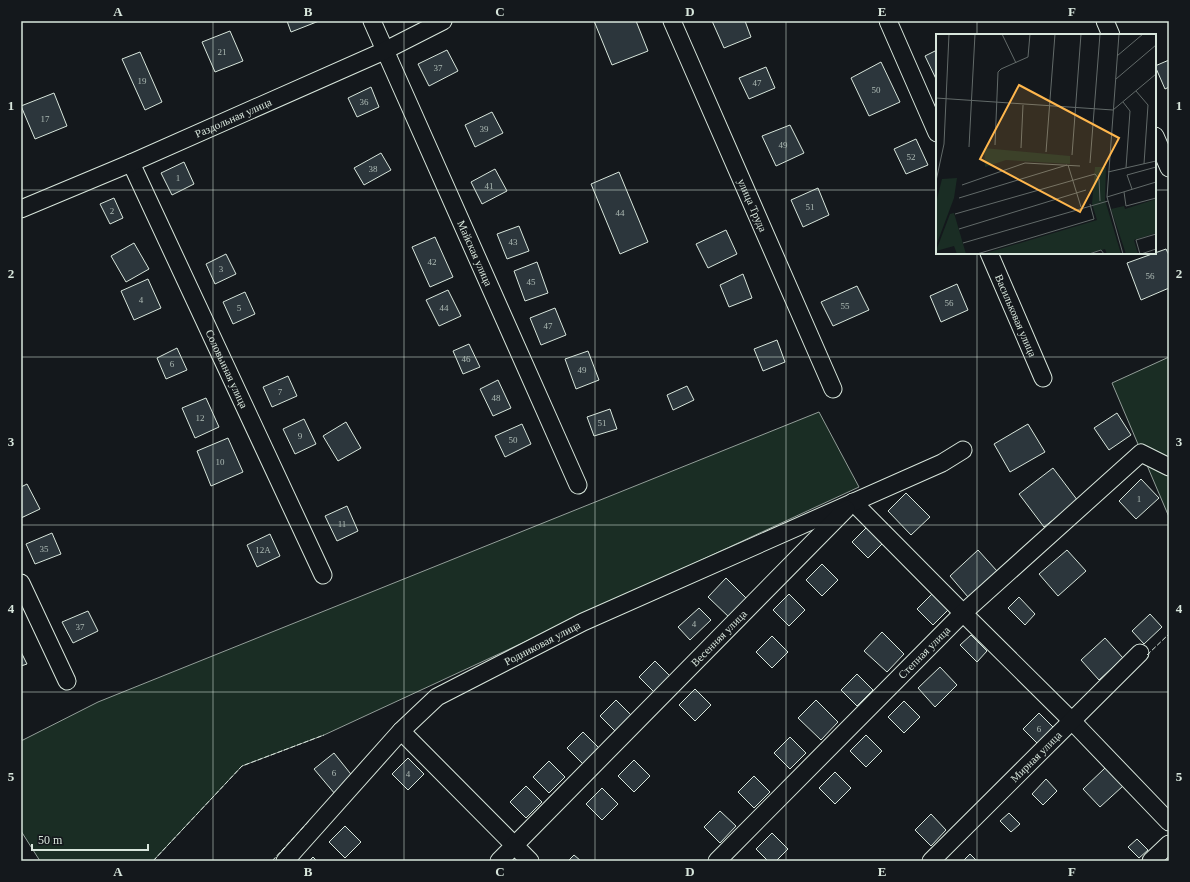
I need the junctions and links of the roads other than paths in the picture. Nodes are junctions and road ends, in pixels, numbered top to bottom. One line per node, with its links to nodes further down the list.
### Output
1 (372, 21): 7 (street, Майская улица)
2 (443, 21): 7 (street, Раздольная улица)
3 (672, 21): 15 (street, улица Труда)
4 (888, 21): 8 (street)
5 (1105, 21): 6 (street)
6 (1111, 34)
7 (384, 51): 10 (street, Раздольная улица); 18 (street, Майская улица)
8 (936, 131)
9 (1156, 138): 11 (street)
10 (131, 164): 12 (street, Раздольная улица); 20 (street, Соловьиная улица)
11 (1169, 168)
12 (21, 209)
13 (989, 254): 14 (street, Васильковая улица)
14 (1043, 378)
15 (833, 389)
16 (963, 450): 19 (street, Весенняя улица)
17 (1169, 467): 22 (street, Степная улица)
18 (578, 485)
19 (853, 502): 22 (street); 26 (street, Родниковая улица); 29 (street, Весенняя улица)
20 (323, 575)
21 (21, 583): 24 (street)
22 (963, 613): 25 (street); 33 (street, Степная улица)
23 (1140, 653): 25 (street, Мирная улица)
24 (67, 681)
25 (1072, 721): 27 (street); 34 (street, Мирная улица)
26 (401, 731): 29 (street); 30 (street, Родниковая улица)
27 (1169, 822)
28 (1169, 844): 35 (street)
29 (515, 846): 31 (street, Весенняя улица); 32 (street)
30 (285, 861)
31 (499, 861)
32 (530, 861)
33 (717, 861)
34 (931, 861)
35 (1152, 861)

